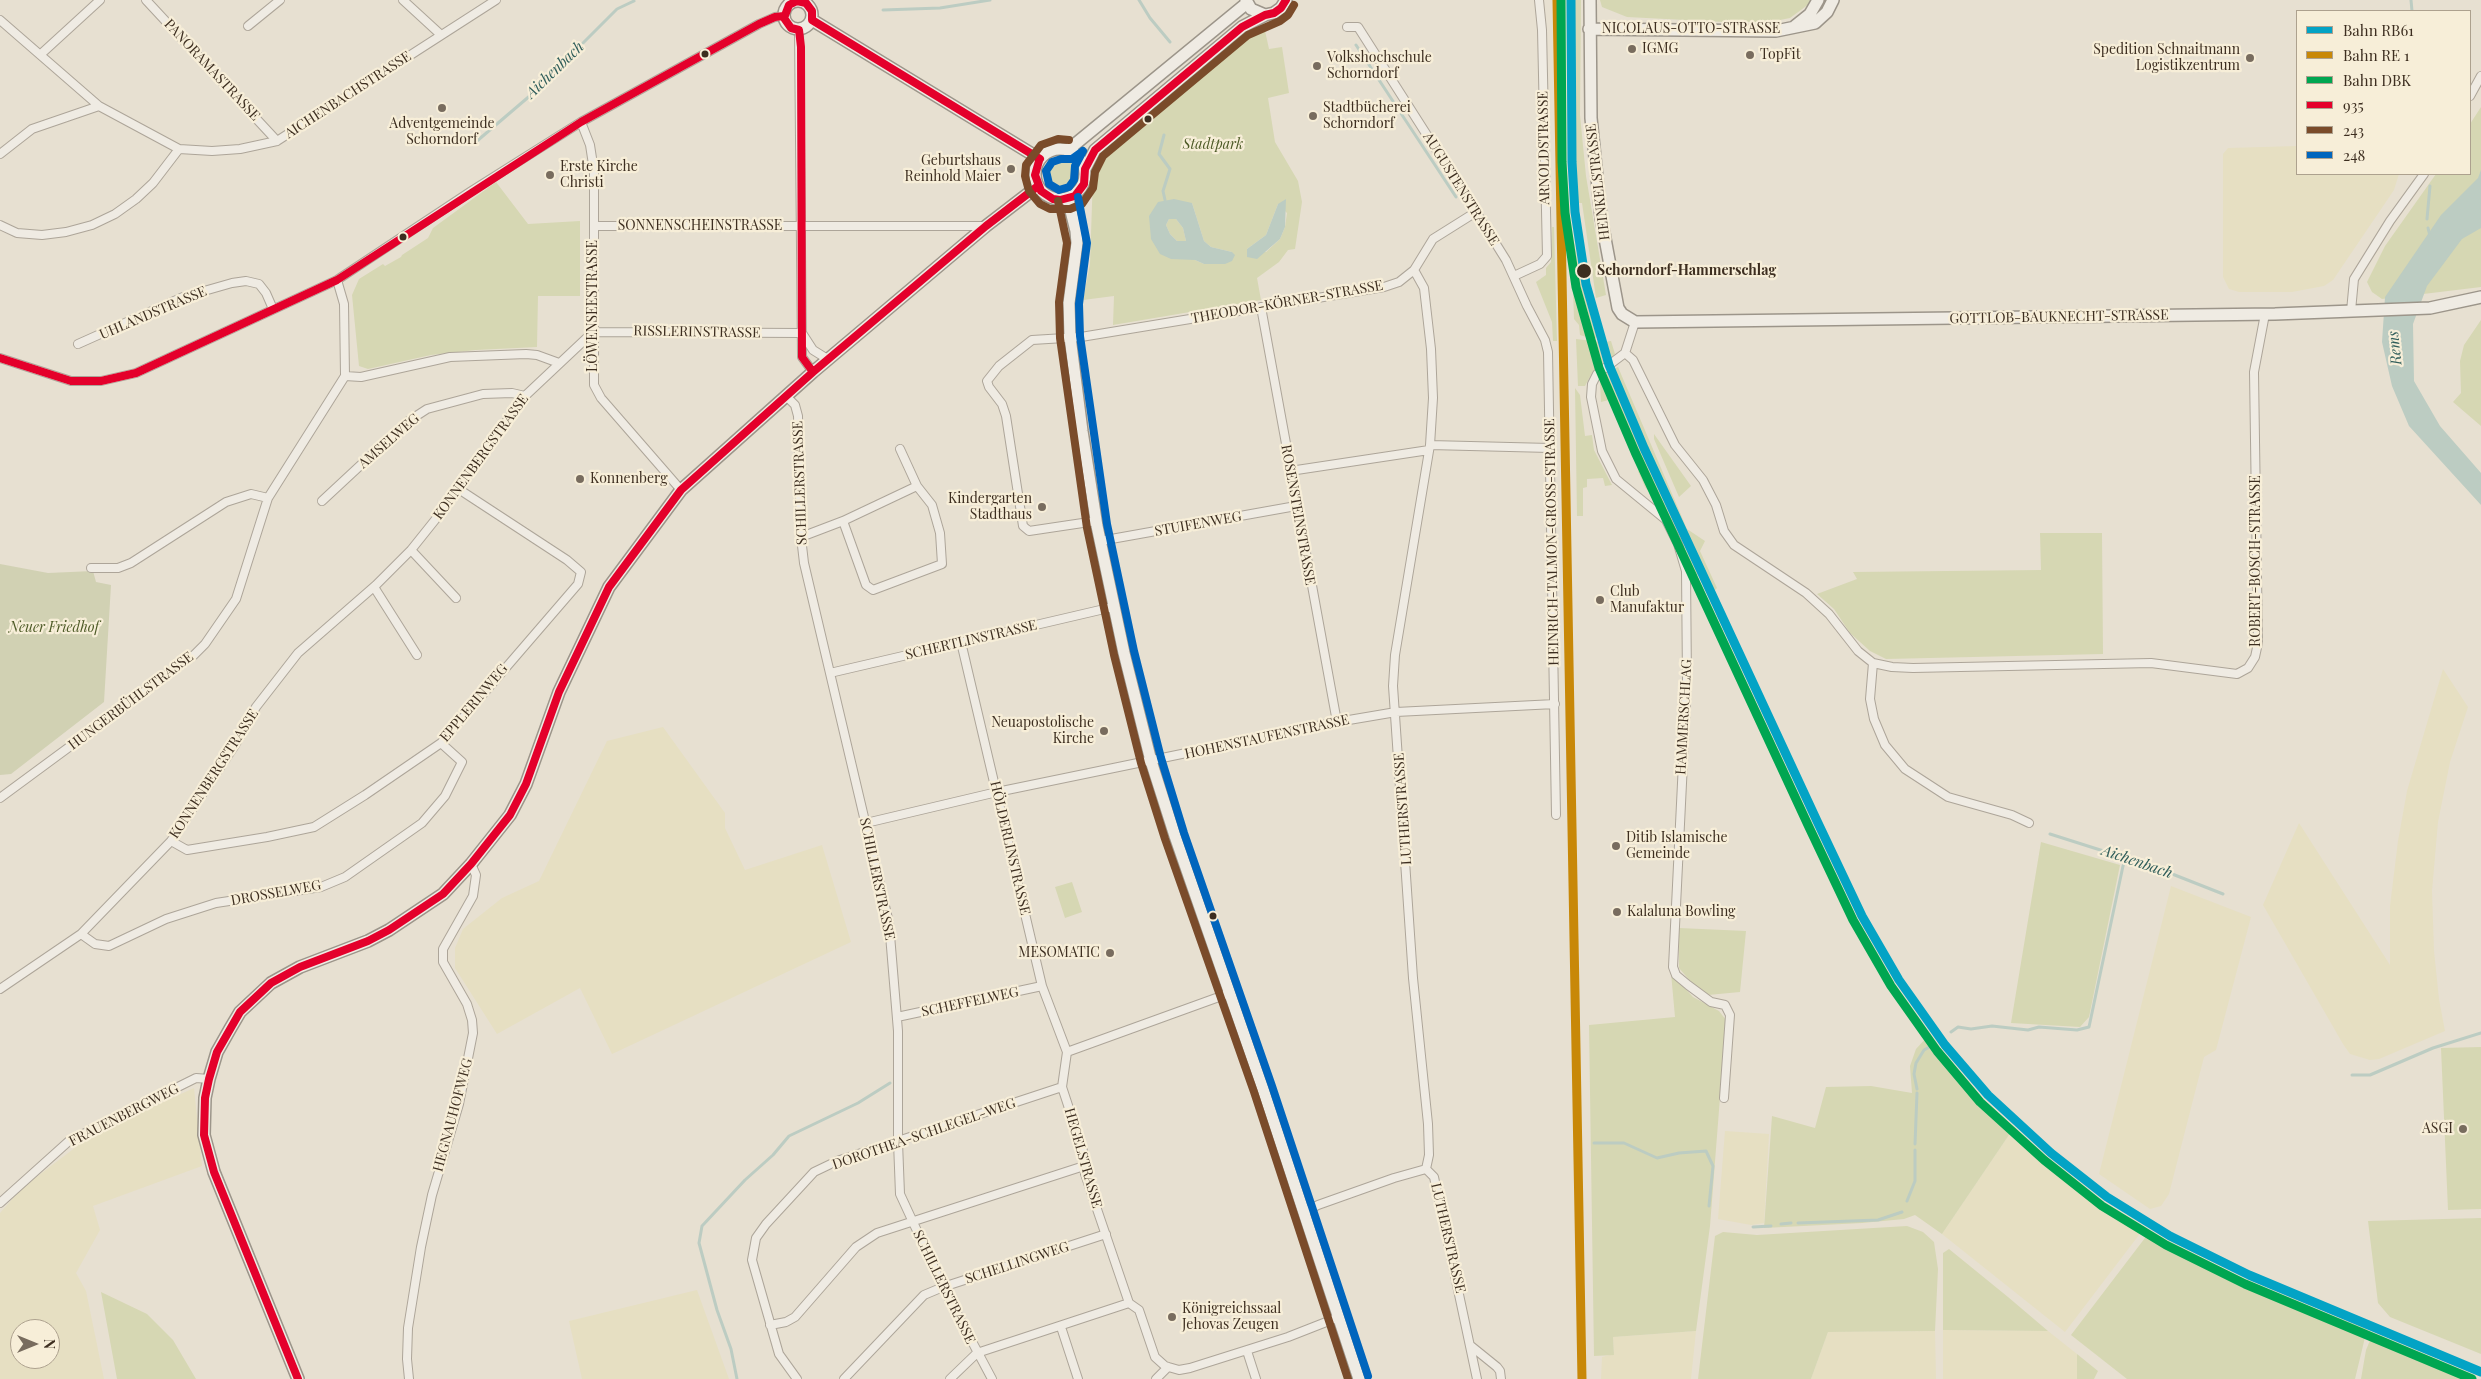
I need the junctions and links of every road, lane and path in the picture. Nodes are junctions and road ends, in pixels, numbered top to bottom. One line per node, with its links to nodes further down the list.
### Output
1 (100, 0): 23 (street)
2 (146, 0): 28 (street, PANORAMASTRASSE)
3 (280, 0): 17 (street)
4 (403, 0): 22 (street)
5 (496, 0): 22 (street, AICHENBACHSTRASSE)
6 (797, 0): 14 (street); 16 (street)
7 (1286, 0): 13 (street)
8 (1538, 0): 43 (street, ARNOLDSTRASSE)
9 (1590, 0): 20 (street, HEINKELSTRASSE)
10 (1818, 0): 19 (street, NICOLAUS-OTTO-STRASSE)
11 (1833, 0): 19 (street, NICOLAUS-OTTO-STRASSE)
12 (1246, 2): 13 (street); 30 (street)
13 (1265, 14): 33 (street)
14 (784, 16): 21 (street); 27 (street)
15 (0, 20): 23 (street, AICHENBACHSTRASSE)
16 (812, 20): 21 (street); 32 (street)
17 (248, 26)
18 (1347, 27): 37 (street, AUGUSTENSTRASSE)
19 (1792, 28): 20 (street, NICOLAUS-OTTO-STRASSE)
20 (1589, 29): 50 (street, HEINKELSTRASSE)
21 (799, 30): 41 (street)
22 (440, 34): 28 (street, AICHENBACHSTRASSE)
23 (41, 54): 26 (street, AICHENBACHSTRASSE)
24 (2481, 76): 25 (street)
25 (2471, 94)
26 (99, 106): 29 (street, AICHENBACHSTRASSE); 31 (street)
27 (581, 122): 39 (street, LÖWENSEESTRASSE); 44 (street)
28 (277, 141): 29 (street, AICHENBACHSTRASSE)
29 (179, 149): 38 (street)
30 (1068, 150): 32 (street); 33 (street)
31 (0, 154)
32 (1040, 159): 35 (street)
33 (1085, 169): 36 (street)
34 (2423, 175): 48 (street)
35 (1038, 186): 36 (street); 40 (street)
36 (1068, 199): 53 (street)
37 (1476, 212): 42 (street, THEODOR-KÖRNER-STRASSE); 43 (street, AUGUSTENSTRASSE)
38 (0, 225)
39 (594, 226): 41 (street, SONNENSCHEINSTRASSE); 51 (street, LÖWENSEESTRASSE)
40 (986, 226): 41 (street, SONNENSCHEINSTRASSE); 57 (street)
41 (801, 227): 52 (street)
42 (1414, 270): 46 (street, THEODOR-KÖRNER-STRASSE); 63 (street, LUTHERSTRASSE)
43 (1514, 276): 64 (street, HEINRICH-TALMON-GROSS-STRASSE)
44 (337, 280): 47 (street); 60 (street)
45 (2481, 298): 48 (street, GOTTLOB-BAUKNECHT-STRASSE)
46 (1261, 307): 53 (street, THEODOR-KÖRNER-STRASSE); 66 (street, ROSENSTEINSTRASSE)
47 (274, 309): 54 (street, UHLANDSTRASSE); 56 (street)
48 (2351, 311): 49 (street, GOTTLOB-BAUKNECHT-STRASSE)
49 (2265, 314): 50 (street, GOTTLOB-BAUKNECHT-STRASSE); 84 (street, ROBERT-BOSCH-STRASSE)
50 (1635, 322): 55 (street)
51 (593, 332): 52 (street, RISSLERINSTRASSE); 58 (street, KONNENBERGSTRASSE); 69 (street, LÖWENSEESTRASSE)
52 (802, 334): 57 (street); 59 (street)
53 (1070, 337): 73 (street); 73 (street, THEODOR-KÖRNER-STRASSE)
54 (78, 344)
55 (1625, 353): 84 (street); 106 (street, HAMMERSCHLAG)
56 (0, 358)
57 (829, 360): 59 (street)
58 (559, 364): 60 (street); 61 (street, KONNENBERGSTRASSE)
59 (813, 372): 62 (street)
60 (345, 376): 70 (street, HUNGERBÜHLSTRASSE)
61 (525, 396): 68 (street, KONNENBERGSTRASSE); 71 (street, AMSELWEG)
62 (788, 397): 69 (street); 75 (street, SCHILLERSTRASSE)
63 (1429, 448): 64 (street); 66 (street); 87 (street, LUTHERSTRASSE)
64 (1550, 448): 86 (street, HEINRICH-TALMON-GROSS-STRASSE)
65 (900, 449): 67 (street)
66 (1290, 471): 72 (street, ROSENSTEINSTRASSE)
67 (917, 486): 74 (street); 74 (street)
68 (457, 488): 77 (street, KONNENBERGSTRASSE); 89 (street, EPPLERINWEG)
69 (680, 490): 97 (street)
70 (268, 498): 78 (street); 92 (street, HUNGERBÜHLSTRASSE)
71 (322, 501)
72 (1296, 506): 76 (street, STUIFENWEG); 88 (street, ROSENSTEINSTRASSE)
73 (1096, 520): 76 (street)
74 (842, 521): 75 (street)
75 (801, 537): 85 (street, SCHILLERSTRASSE)
76 (1100, 541): 81 (street)
77 (411, 550): 79 (street, KONNENBERGSTRASSE); 80 (street)
78 (91, 568)
79 (374, 587): 83 (street); 96 (street, KONNENBERGSTRASSE)
80 (456, 598)
81 (1113, 607): 82 (street, SCHERTLINSTRASSE); 90 (street)
82 (961, 642): 85 (street, SCHERTLINSTRASSE); 91 (street, HÖLDERLINSTRASSE)
83 (417, 655)
84 (1873, 663): 95 (street)
85 (830, 673): 94 (street, SCHILLERSTRASSE)
86 (1555, 704): 87 (street, HOHENSTAUFENSTRASSE); 93 (street, HEINRICH-TALMON-GROSS-STRASSE)
87 (1396, 712): 88 (street, HOHENSTAUFENSTRASSE); 109 (street, LUTHERSTRASSE)
88 (1337, 722): 90 (street, HOHENSTAUFENSTRASSE)
89 (441, 743): 96 (street, EPPLERINWEG); 98 (street, DROSSELWEG)
90 (1151, 761): 91 (street, HOHENSTAUFENSTRASSE); 101 (street)
91 (997, 792): 94 (street, HOHENSTAUFENSTRASSE); 99 (street, HÖLDERLINSTRASSE)
92 (0, 798)
93 (1556, 815)
94 (866, 823): 102 (street, SCHILLERSTRASSE)
95 (2028, 823)
96 (171, 841): 98 (street, KONNENBERGSTRASSE)
97 (471, 864): 104 (street); 124 (street, HEGNAUHOFWEG)
98 (81, 934): 100 (street, KONNENBERGSTRASSE)
99 (1042, 986): 102 (street, SCHEFFELWEG); 103 (street, HÖLDERLINSTRASSE)
100 (0, 989)
101 (1230, 993): 103 (street); 111 (street)
102 (897, 1017): 107 (street, SCHILLERSTRASSE)
103 (1067, 1052): 105 (street, HEGELSTRASSE)
104 (209, 1079): 110 (street, FRAUENBERGWEG); 123 (street)
105 (1062, 1087): 107 (street, DOROTHEA-SCHLEGEL-WEG); 108 (street, HEGELSTRASSE)
106 (1724, 1098)
107 (898, 1142): 112 (street, SCHILLERSTRASSE); 117 (street, DOROTHEA-SCHLEGEL-WEG)
108 (1084, 1166): 112 (street); 113 (street, HEGELSTRASSE)
109 (1426, 1169): 111 (street); 119 (street, LUTHERSTRASSE)
110 (0, 1203)
111 (1304, 1212): 116 (street)
112 (912, 1221): 114 (street, SCHILLERSTRASSE); 117 (street)
113 (1106, 1234): 114 (street, SCHELLINGWEG); 115 (street, HEGELSTRASSE)
114 (943, 1287): 121 (street, SCHILLERSTRASSE); 126 (street, SCHELLINGWEG)
115 (1129, 1303): 118 (street); 122 (street, HEGELSTRASSE)
116 (1339, 1317): 120 (street); 132 (street)
117 (770, 1325): 125 (street, DOROTHEA-SCHLEGEL-WEG)
118 (1061, 1327): 121 (street); 129 (street)
119 (1471, 1346): 133 (street, LUTHERSTRASSE); 134 (street)
120 (1247, 1350): 122 (street); 131 (street)
121 (977, 1353): 127 (street); 128 (street, SCHILLERSTRASSE)
122 (1168, 1367): 130 (street)
123 (298, 1379)
124 (409, 1379)
125 (797, 1379)
126 (844, 1379)
127 (950, 1379)
128 (992, 1379)
129 (1078, 1379)
130 (1156, 1379)
131 (1256, 1379)
132 (1359, 1379)
133 (1477, 1379)
134 (1501, 1379)

